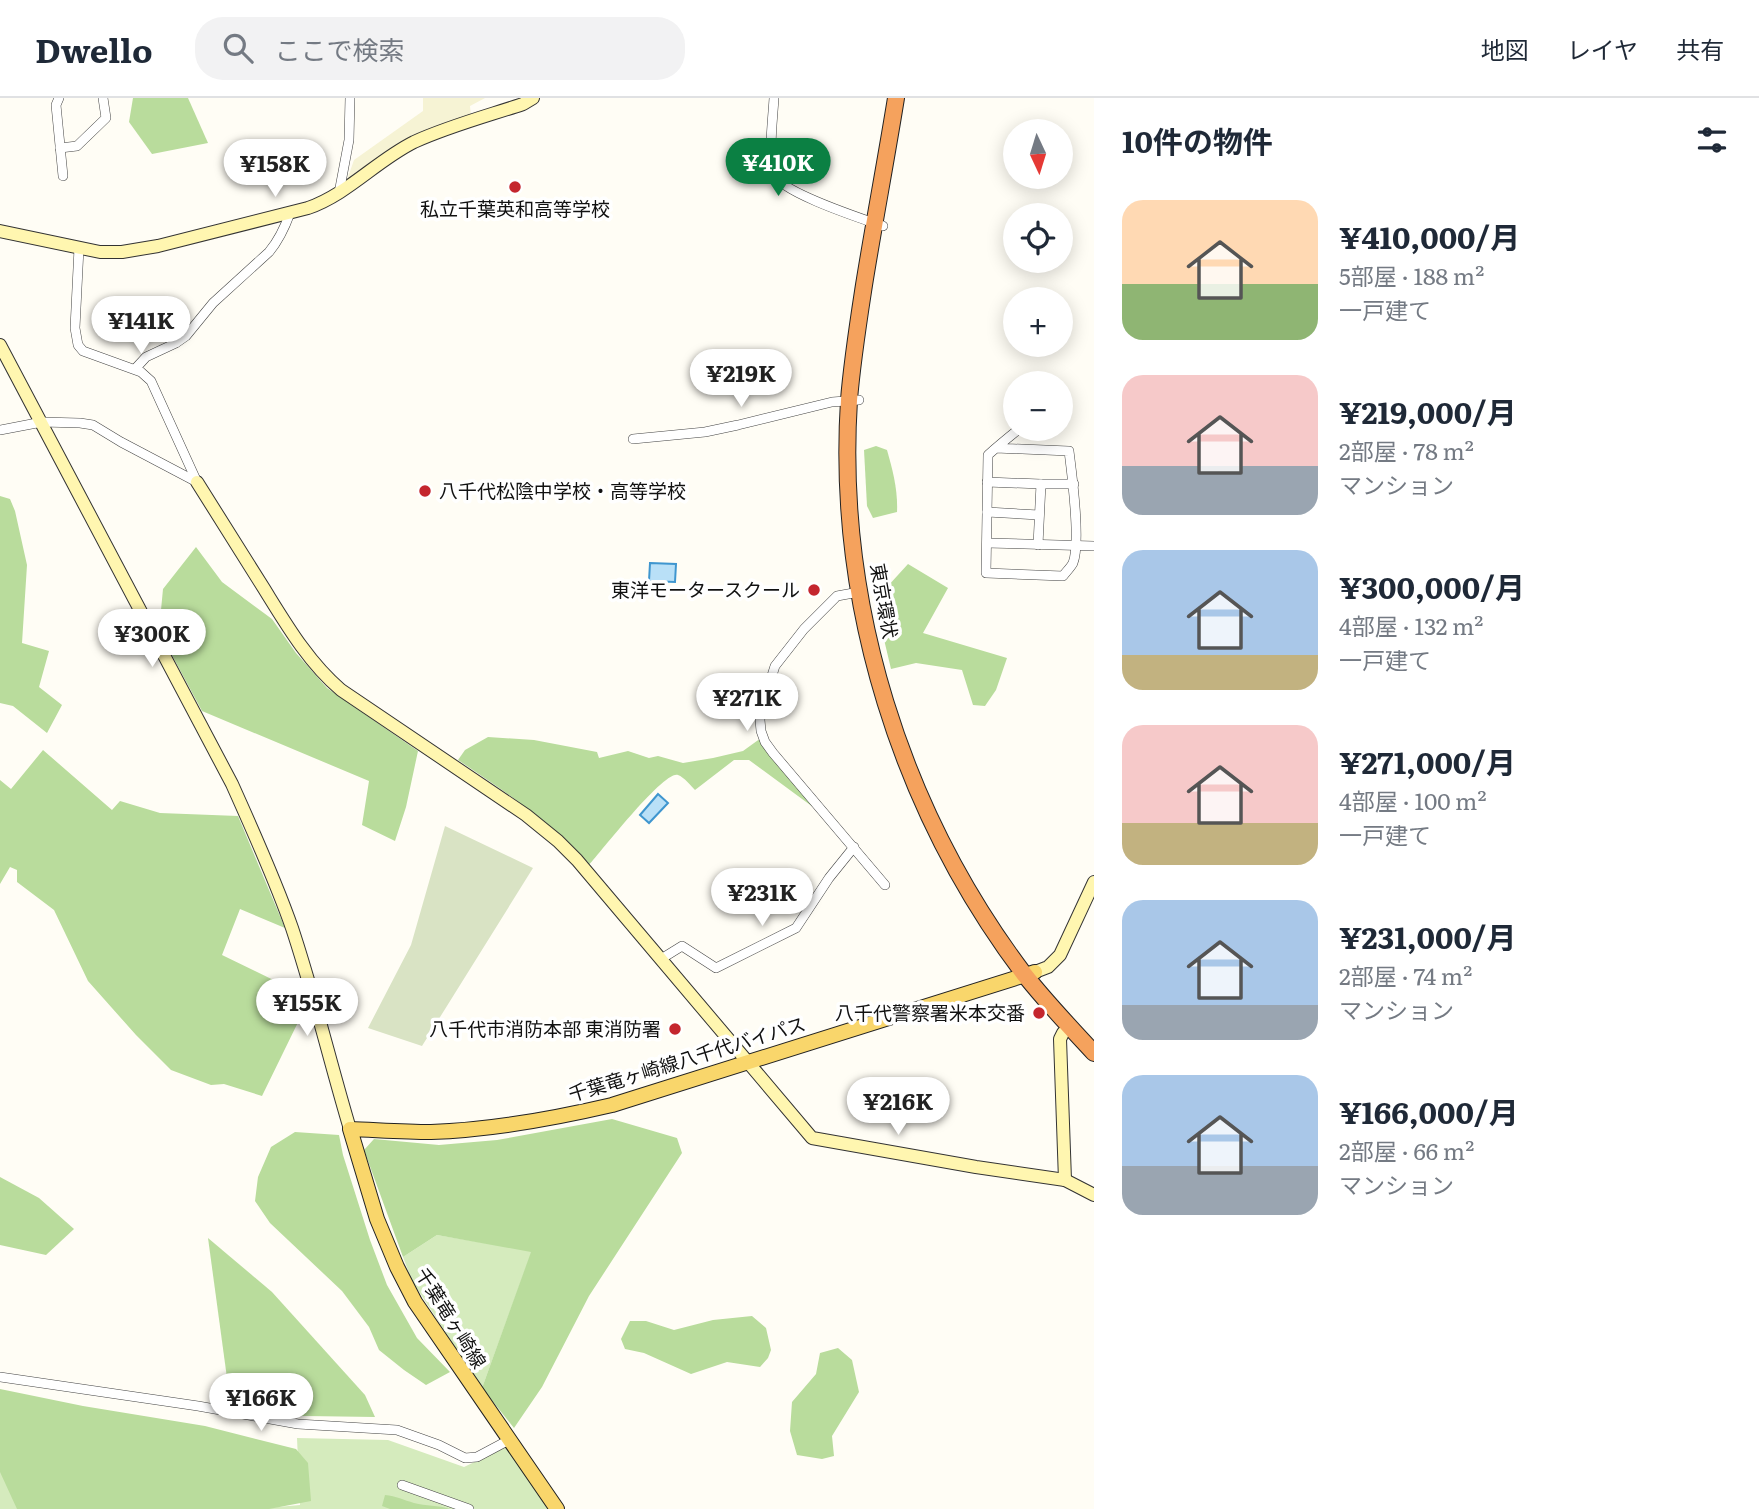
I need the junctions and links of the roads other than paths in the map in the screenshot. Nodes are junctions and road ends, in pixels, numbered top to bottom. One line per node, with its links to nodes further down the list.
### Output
1 (59, 98): 8 (street)
2 (103, 98): 8 (street)
3 (350, 98): 10 (street)
4 (533, 98): 10 (street)
5 (774, 98): 12 (street)
6 (897, 98): 12 (highway, 東京環状)
7 (905, 98): 12 (highway, 東京環状)
8 (60, 148): 9 (street)
9 (63, 176)
10 (339, 194): 11 (street)
11 (290, 213): 14 (street); 16 (street)
12 (879, 224): 17 (highway, 東京環状)
13 (0, 231): 14 (street)
14 (79, 248): 16 (street)
15 (0, 345): 18 (street)
16 (135, 369): 23 (street)
17 (854, 400): 20 (street); 33 (highway, 東京環状); 38 (highway, 東京環状)
18 (41, 422): 19 (street); 23 (street); 43 (street)
19 (0, 430)
20 (633, 439)
21 (1004, 441): 22 (street)
22 (996, 447): 24 (street); 26 (street)
23 (197, 482): 37 (street)
24 (987, 482): 25 (street); 27 (street)
25 (1041, 484): 26 (street); 28 (street)
26 (1074, 484): 31 (street)
27 (987, 512): 28 (street); 29 (street)
28 (1040, 515): 30 (street)
29 (987, 543): 30 (street); 31 (street)
30 (1038, 545): 31 (street)
31 (1076, 546): 32 (street)
32 (1094, 546)
33 (859, 592): 34 (street); 38 (highway, 東京環状)
34 (854, 847): 36 (street); 37 (street)
35 (1094, 882): 38 (street)
36 (884, 885)
37 (661, 959): 42 (street)
38 (1030, 973): 39 (highway, 東京環状); 40 (highway, 東京環状); 42 (main road, 千葉竜ヶ崎線八千代バイパス)
39 (1069, 1027): 41 (highway, 東京環状); 44 (street)
40 (1094, 1039)
41 (1094, 1053)
42 (748, 1063): 43 (main road, 千葉竜ヶ崎線八千代バイパス); 44 (street)
43 (350, 1129): 47 (main road, 千葉竜ヶ崎線)
44 (1065, 1181): 45 (street)
45 (1094, 1195)
46 (0, 1377): 47 (street)
47 (509, 1440): 50 (main road, 千葉竜ヶ崎線)
48 (402, 1485): 49 (street)
49 (469, 1509)
50 (557, 1509)

